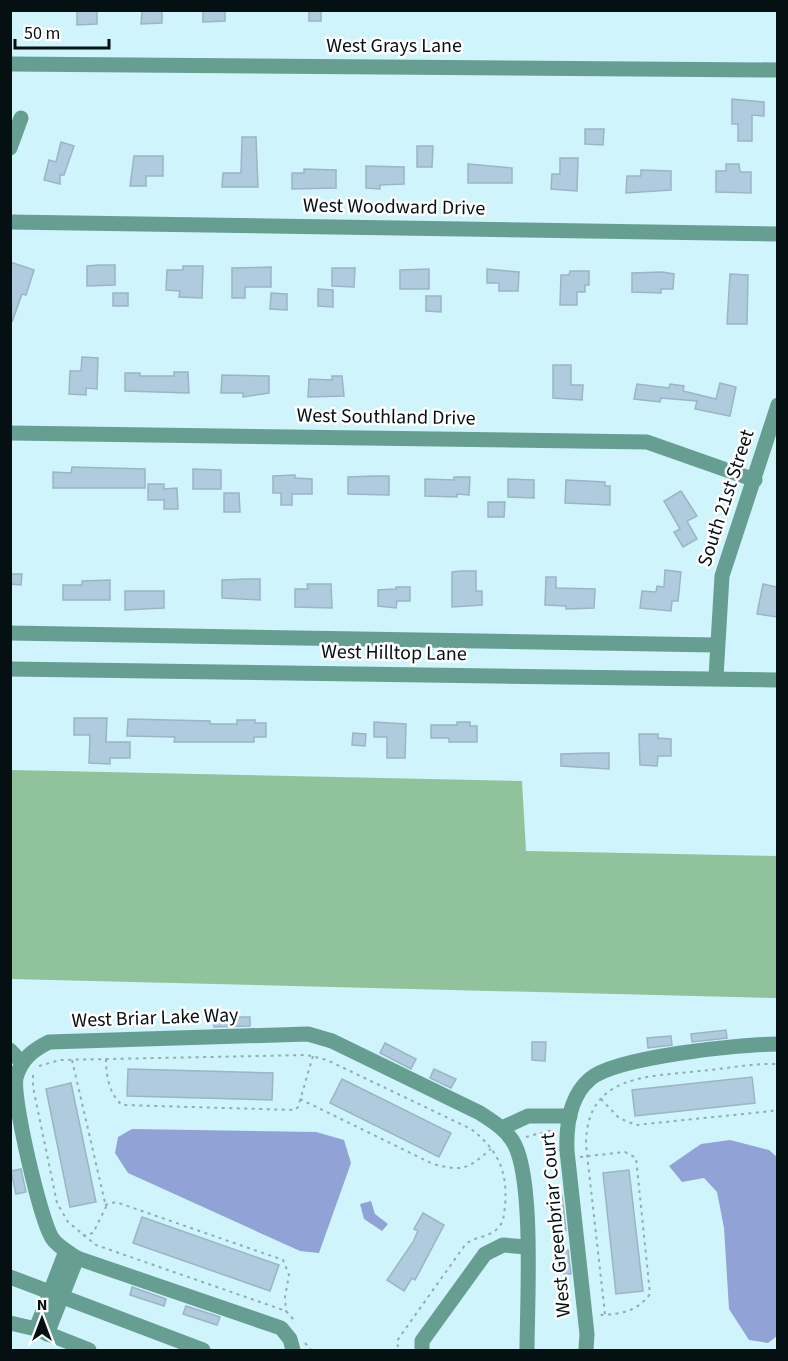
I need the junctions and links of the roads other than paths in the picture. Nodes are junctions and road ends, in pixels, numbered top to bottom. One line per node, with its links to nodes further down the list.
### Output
1 (10, 64): 2 (street, West Grays Lane)
2 (777, 70)
3 (21, 118): 4 (street)
4 (10, 148)
5 (10, 222): 6 (street, West Woodward Drive)
6 (777, 234)
7 (777, 405): 9 (street, South 21st Street)
8 (10, 433): 9 (street, West Southland Drive)
9 (755, 480): 11 (street, South 21st Street)
10 (10, 633): 11 (street, West Hilltop Lane)
11 (716, 645): 13 (street, South 21st Street)
12 (10, 669): 13 (street, West Hilltop Lane)
13 (716, 677): 14 (street, West Hilltop Lane)
14 (777, 680)
15 (777, 1044): 18 (street, West Greenbriar Court)
16 (10, 1050): 17 (street)
17 (22, 1063): 19 (street, West Briar Lake Way); 21 (street)
18 (570, 1116): 19 (street); 31 (street, West Greenbriar Court)
19 (502, 1128): 20 (street, West Briar Lake Way)
20 (527, 1247): 29 (street); 30 (street, West Briar Lake Way)
21 (72, 1254): 23 (street); 26 (street)
22 (10, 1277): 23 (street)
23 (56, 1295): 25 (street); 28 (street)
24 (10, 1323): 25 (street)
25 (42, 1331): 27 (street)
26 (297, 1345)
27 (89, 1350)
28 (203, 1350)
29 (422, 1350)
30 (527, 1350)
31 (586, 1350)

